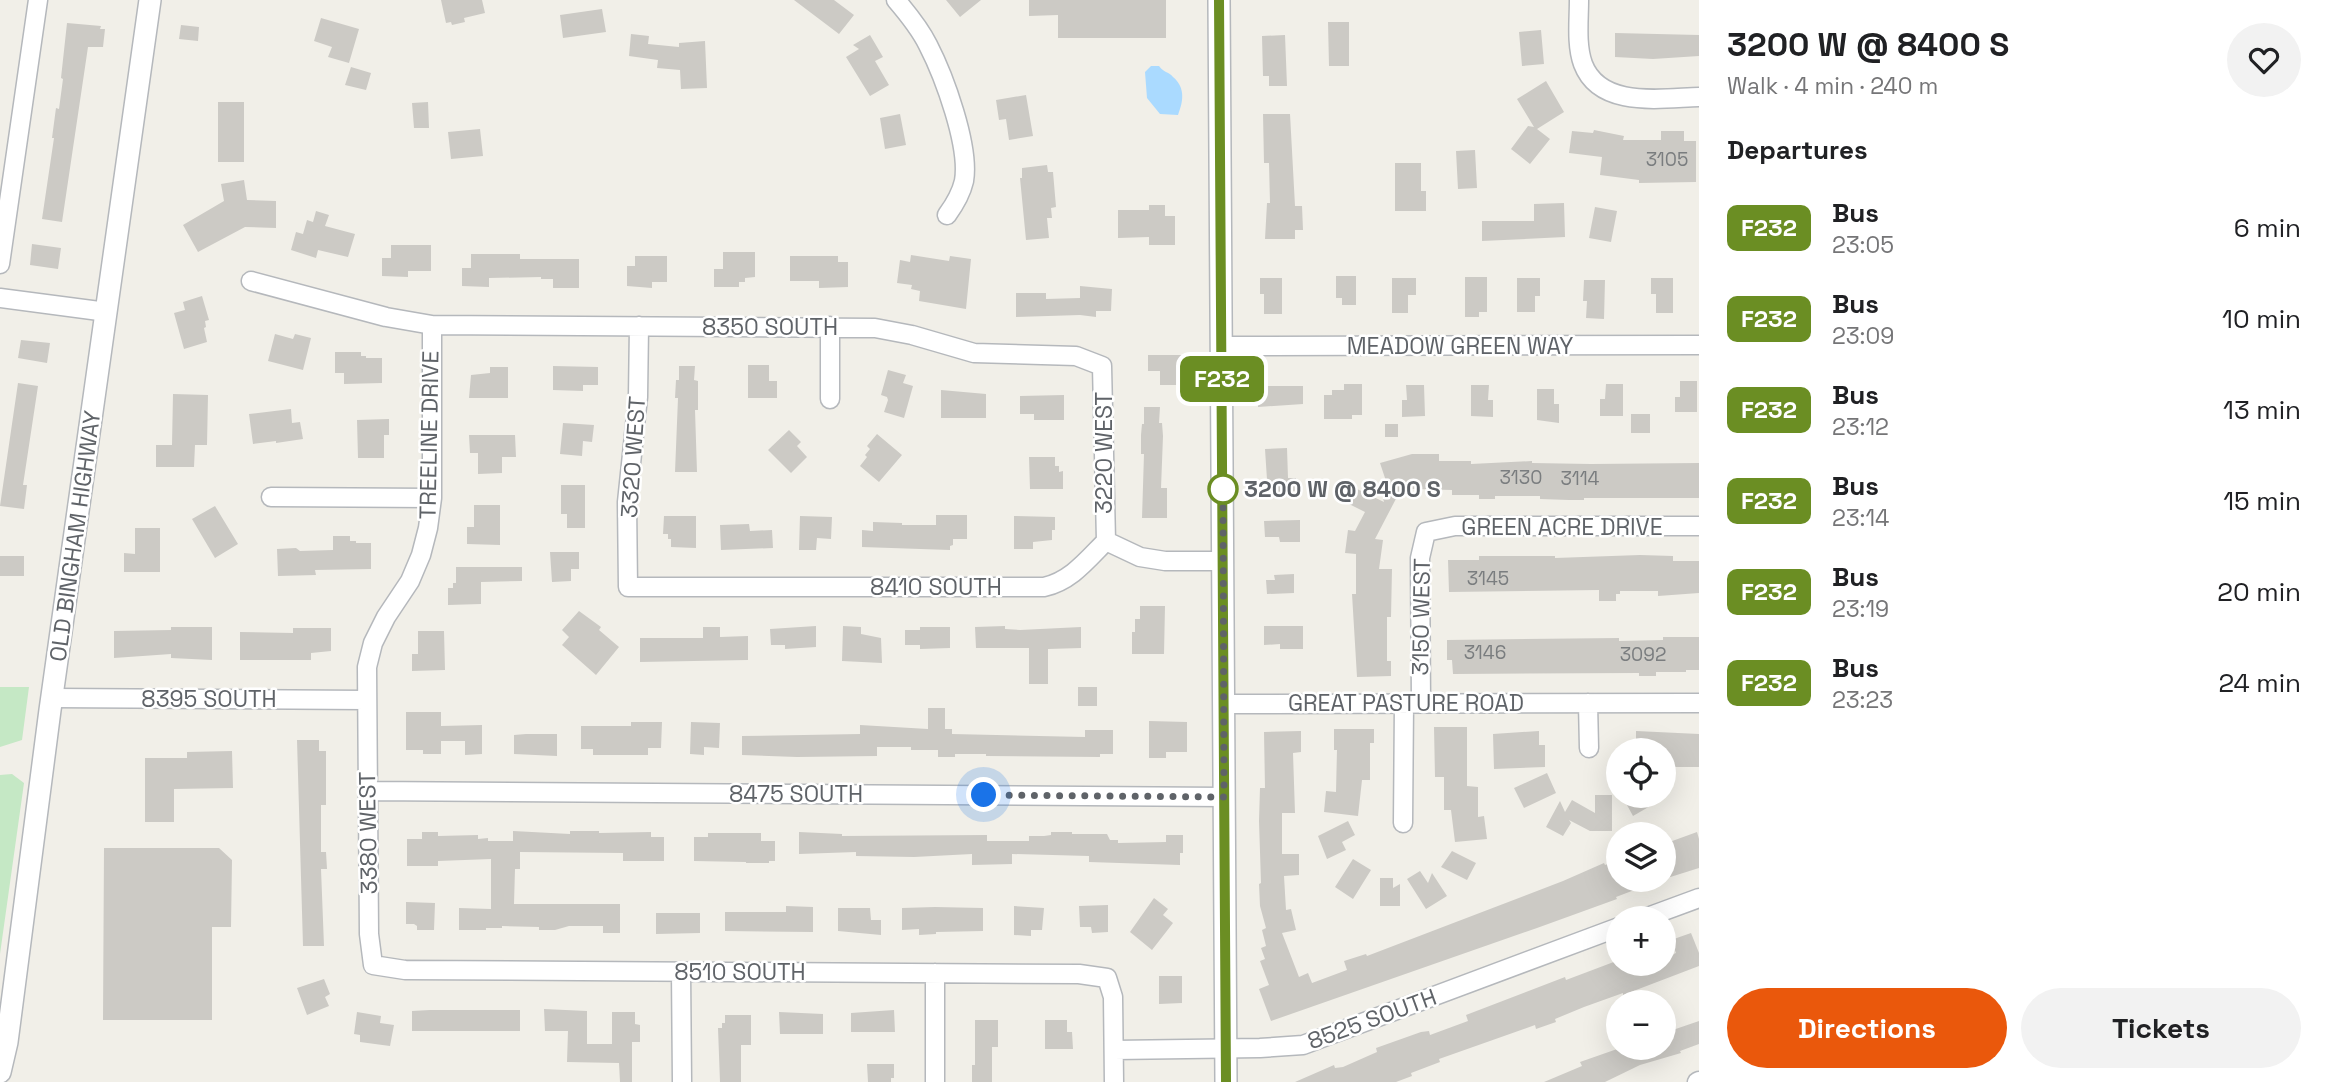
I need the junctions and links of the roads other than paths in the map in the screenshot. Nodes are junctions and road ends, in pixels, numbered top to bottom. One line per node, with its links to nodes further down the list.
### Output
1 (38, 0): 7 (street)
2 (150, 0): 12 (street, OLD BINGHAM HIGHWAY)
3 (896, 0): 8 (street)
4 (1219, 0): 17 (street)
5 (1579, 0): 6 (street)
6 (1699, 97)
7 (9, 142): 9 (street)
8 (947, 215)
9 (0, 264)
10 (251, 281): 13 (street, 8350 SOUTH)
11 (0, 299): 12 (street)
12 (107, 313): 27 (street, OLD BINGHAM HIGHWAY)
13 (432, 325): 14 (street, 8350 SOUTH); 21 (street, TREELINE DRIVE)
14 (639, 326): 15 (street, 8350 SOUTH); 26 (street, 3320 WEST)
15 (830, 326): 18 (street, 8350 SOUTH); 19 (street)
16 (1699, 345): 17 (street, MEADOW GREEN WAY)
17 (1222, 346): 25 (street)
18 (1102, 366): 24 (street, 3220 WEST)
19 (830, 399)
20 (271, 497): 21 (street)
21 (432, 498): 28 (street, TREELINE DRIVE)
22 (1699, 526): 23 (street, GREEN ACRE DRIVE)
23 (1426, 532): 29 (street, 3150 WEST)
24 (1106, 541): 25 (street); 26 (street, 8410 SOUTH)
25 (1223, 561): 32 (street)
26 (628, 587)
27 (52, 698): 28 (street, 8395 SOUTH); 45 (street, OLD BINGHAM HIGHWAY)
28 (366, 700): 34 (street, 3380 WEST)
29 (1412, 703): 30 (street, GREAT PASTURE ROAD); 32 (street, GREAT PASTURE ROAD); 36 (street, 3150 WEST)
30 (1588, 703): 31 (street, GREAT PASTURE ROAD); 33 (street)
31 (1699, 703)
32 (1224, 704): 35 (street)
33 (1589, 748)
34 (368, 792): 35 (street, 8475 SOUTH); 40 (street, 3380 WEST)
35 (1224, 797): 43 (street)
36 (1403, 823)
37 (1699, 898): 38 (street)
38 (1676, 906)
39 (1606, 933): 43 (street, 8525 SOUTH)
40 (373, 965): 41 (street, 8510 SOUTH)
41 (681, 971): 42 (street, 8510 SOUTH); 46 (street)
42 (935, 973): 44 (street, 8510 SOUTH); 47 (street)
43 (1226, 1049): 44 (street, 8525 SOUTH); 49 (street)
44 (1114, 1050): 48 (street)
45 (0, 1072)
46 (682, 1082)
47 (935, 1082)
48 (1114, 1082)
49 (1226, 1082)

